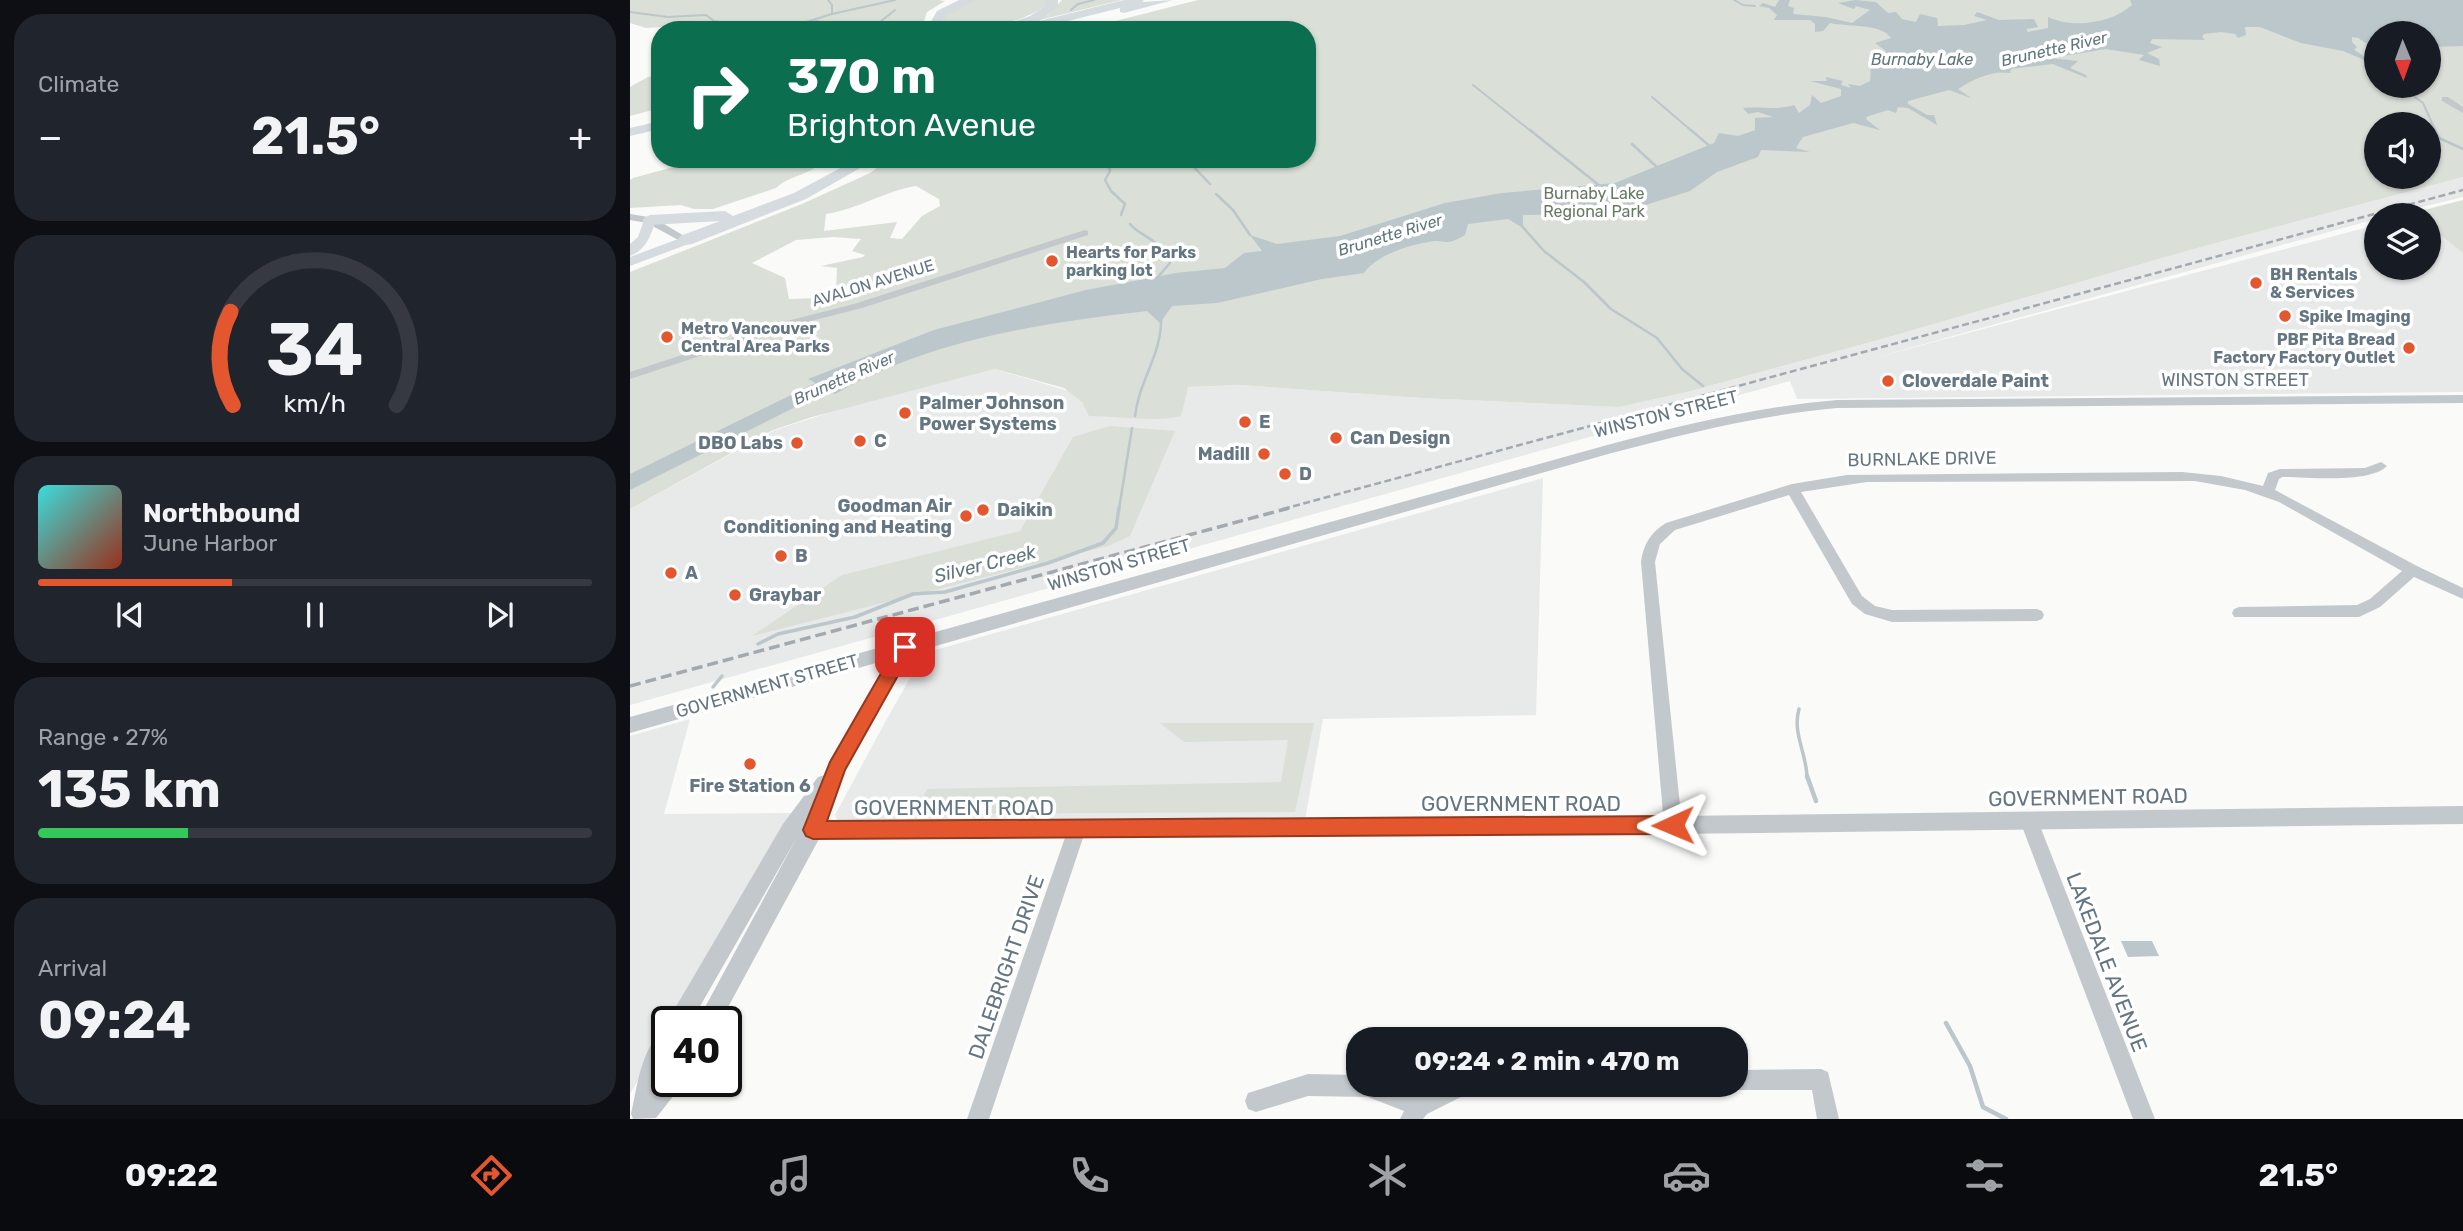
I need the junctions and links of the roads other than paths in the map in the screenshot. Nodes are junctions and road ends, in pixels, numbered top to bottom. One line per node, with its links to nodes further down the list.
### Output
1 (956, 0): 6 (highway)
2 (971, 0): 7 (highway)
3 (1052, 0): 8 (highway)
4 (1138, 0): 9 (highway)
5 (1169, 0): 10 (highway); 11 (highway)
6 (928, 21)
7 (935, 21)
8 (1024, 21)
9 (1053, 21)
10 (1082, 21)
11 (1096, 21)
12 (2445, 99): 13 (street)
13 (2463, 111)
14 (651, 119): 15 (highway)
15 (630, 124)
16 (651, 129): 17 (highway)
17 (630, 134)
18 (839, 168): 20 (highway)
19 (852, 168): 24 (highway)
20 (729, 215): 22 (highway); 24 (highway)
21 (630, 217): 22 (street)
22 (650, 220): 24 (street); 25 (main road)
23 (1085, 233): 26 (street, AVALON AVENUE)
24 (682, 237): 25 (main road)
25 (630, 256)
26 (630, 376)
27 (2463, 399): 35 (street, WINSTON STREET)
28 (2381, 466): 30 (street)
29 (1792, 488): 30 (street, BURNLAKE DRIVE); 34 (street); 40 (street, BURNLAKE DRIVE)
30 (2268, 492): 31 (street, BURNLAKE DRIVE)
31 (2412, 570): 32 (street, BURNLAKE DRIVE); 33 (street)
32 (2463, 594)
33 (2239, 613)
34 (2037, 615)
35 (905, 647): 36 (street, GOVERNMENT STREET); 37 (street)
36 (630, 725)
37 (837, 767): 42 (street); 43 (street)
38 (2463, 815): 39 (street, GOVERNMENT ROAD)
39 (2029, 821): 40 (street, GOVERNMENT ROAD); 57 (street, LAKEDALE AVENUE)
40 (1673, 825): 41 (street, GOVERNMENT ROAD)
41 (1077, 829): 43 (street, GOVERNMENT ROAD); 55 (street, DALEBRIGHT DRIVE)
42 (790, 830): 43 (street, GOVERNMENT ROAD); 44 (street); 45 (street)
43 (813, 830): 46 (street)
44 (687, 1006)
45 (699, 1006)
46 (717, 1006)
47 (1748, 1080): 56 (street)
48 (651, 1082): 54 (street)
49 (651, 1097): 54 (street)
50 (658, 1097): 54 (street)
51 (1442, 1097): 53 (street)
52 (1255, 1101): 53 (street)
53 (1415, 1112)
54 (642, 1117)
55 (978, 1119)
56 (1828, 1119)
57 (2144, 1119)

